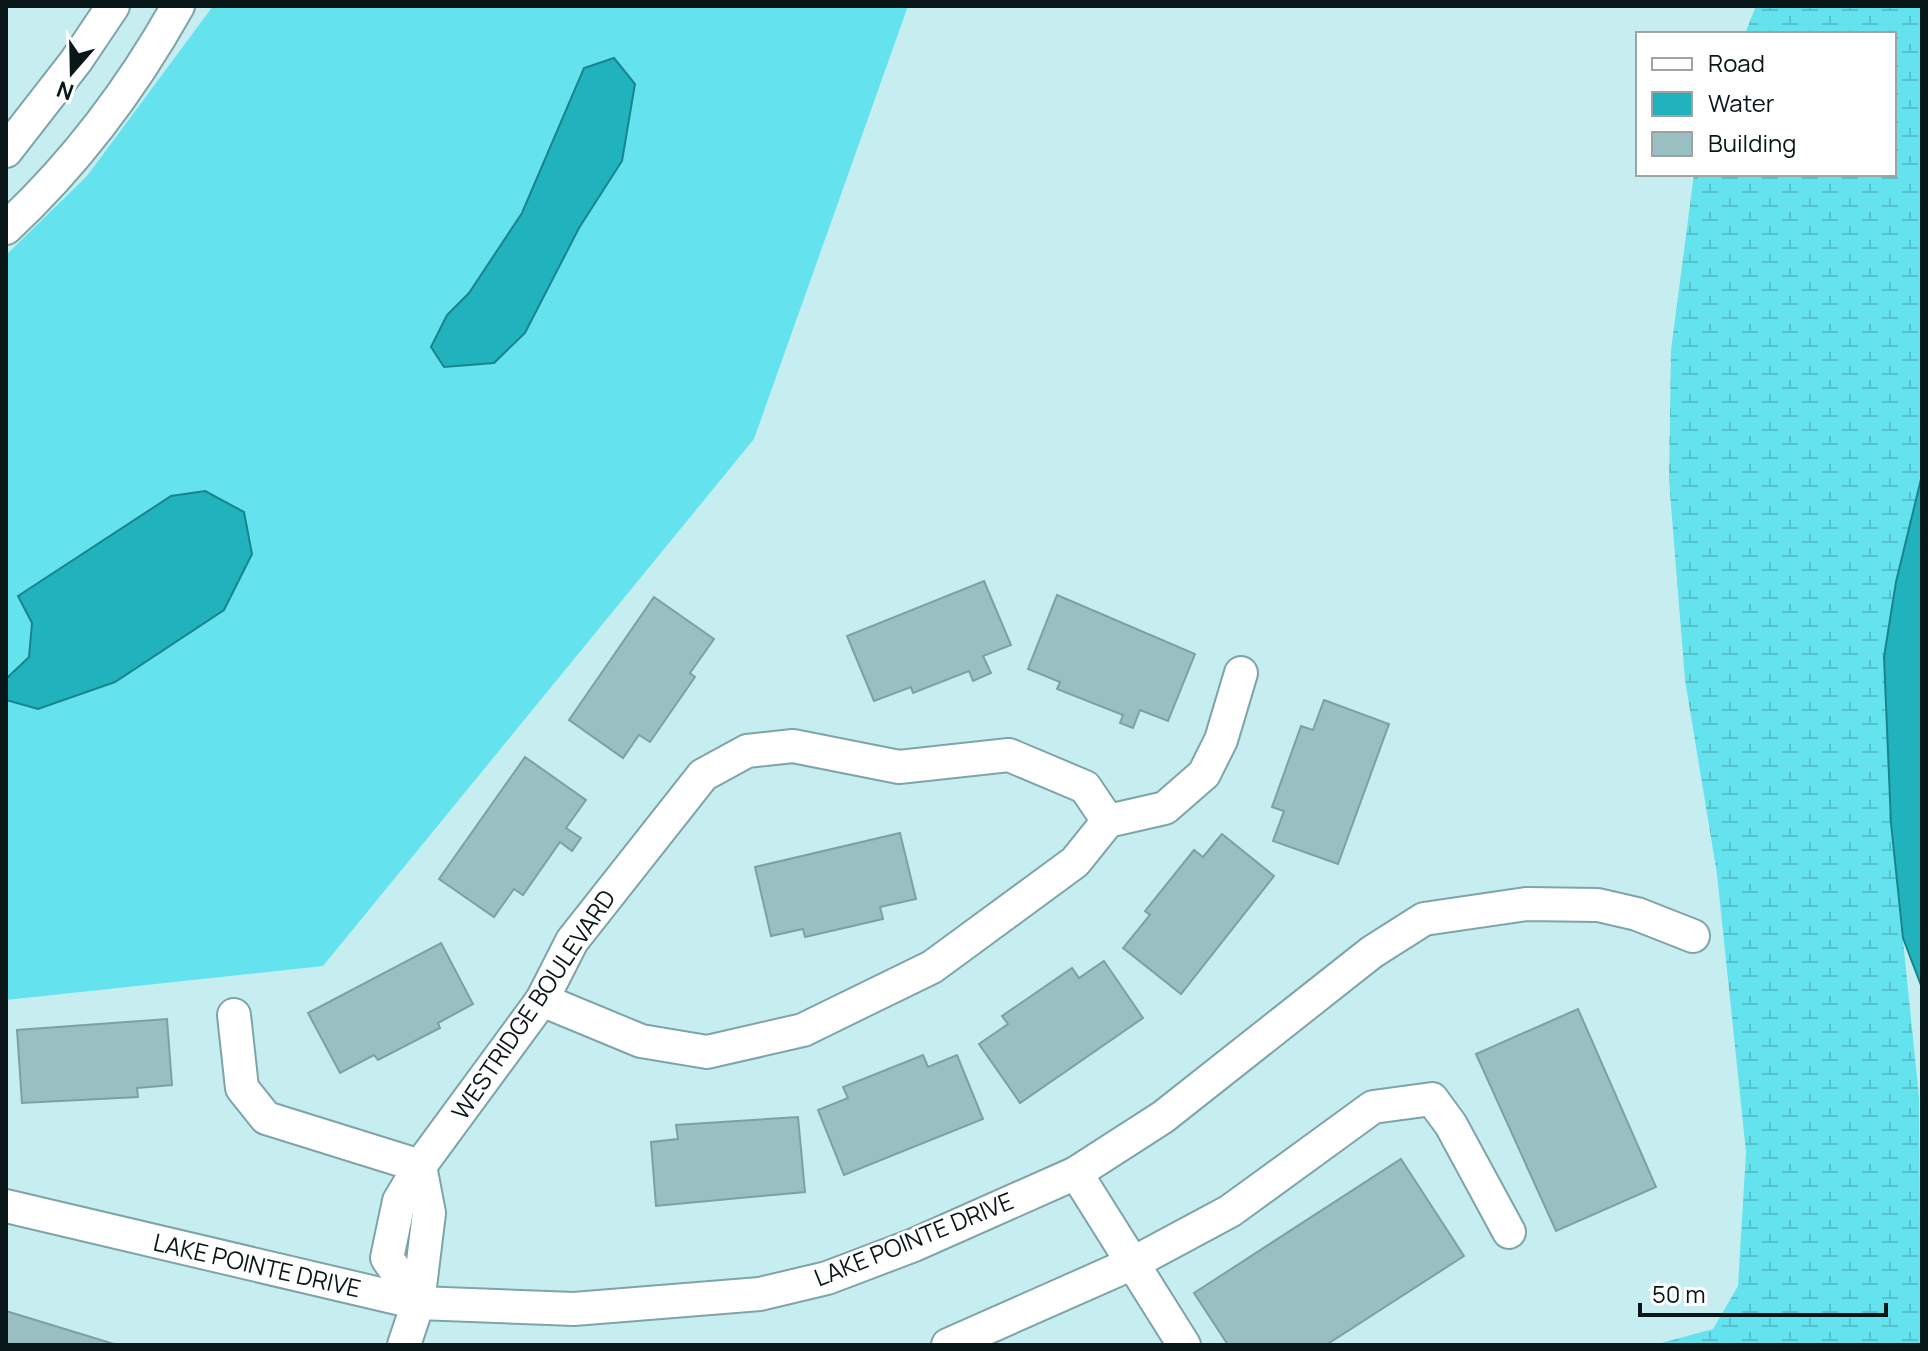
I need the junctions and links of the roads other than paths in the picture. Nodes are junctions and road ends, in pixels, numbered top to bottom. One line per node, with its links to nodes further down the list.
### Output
1 (113, 6): 3 (street)
2 (178, 6): 4 (street)
3 (6, 151)
4 (6, 228)
5 (1241, 673): 6 (street)
6 (1108, 821): 8 (street); 8 (street, WESTRIDGE BOULEVARD)
7 (1693, 936): 11 (street, LAKE POINTE DRIVE)
8 (542, 1000): 10 (street, WESTRIDGE BOULEVARD)
9 (234, 1015): 10 (street)
10 (420, 1166): 15 (street)
11 (1076, 1173): 14 (street); 15 (street, LAKE POINTE DRIVE)
12 (6, 1206): 15 (street, LAKE POINTE DRIVE)
13 (1509, 1232): 14 (street)
14 (1133, 1263): 17 (street); 18 (street)
15 (418, 1303): 16 (street)
16 (404, 1345)
17 (948, 1345)
18 (1184, 1345)

